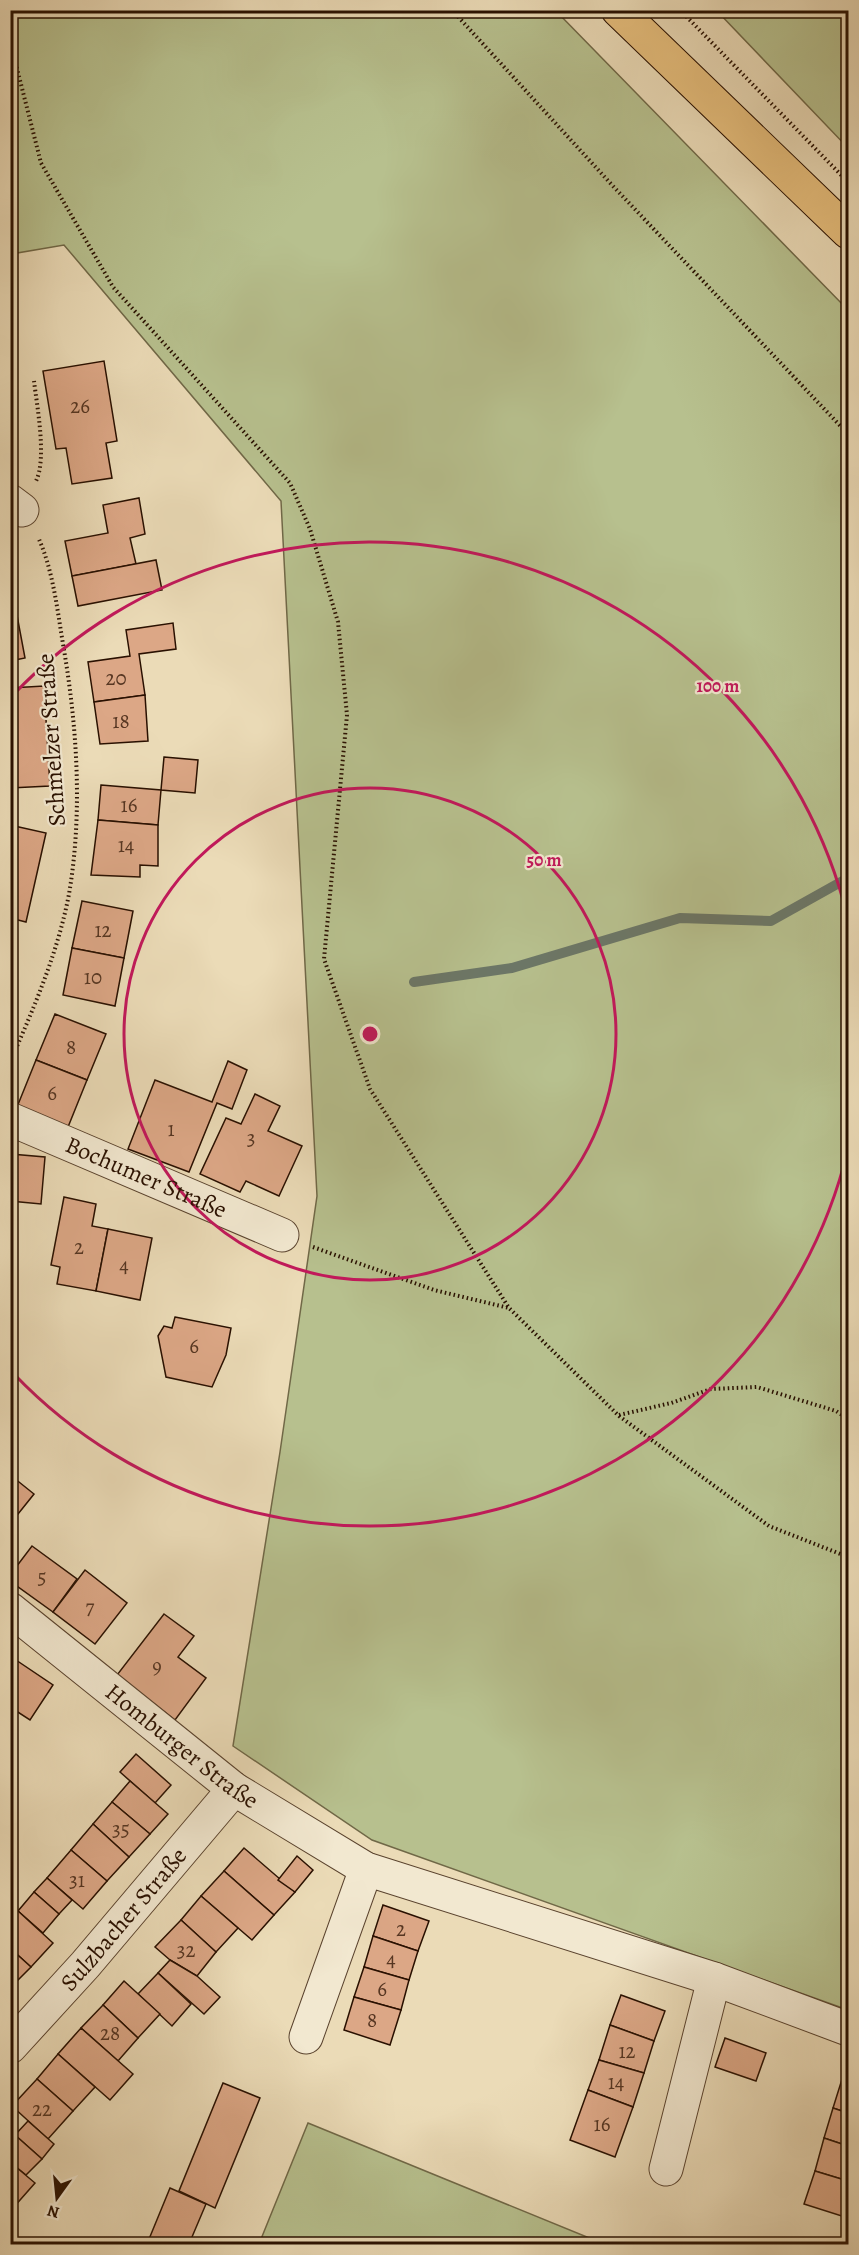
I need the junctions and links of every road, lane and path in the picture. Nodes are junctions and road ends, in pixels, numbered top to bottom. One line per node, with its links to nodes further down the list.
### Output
1 (452, 10): 8 (path)
2 (618, 10): 6 (main road)
3 (680, 10): 5 (path)
4 (10, 41): 13 (path)
5 (849, 182)
6 (849, 232)
7 (34, 381): 9 (path, Schmelzer Straße)
8 (849, 434)
9 (16, 506): 10 (path, Schmelzer Straße)
10 (10, 1062)
11 (10, 1119): 12 (street, Bochumer Straße)
12 (282, 1235): 13 (path)
13 (510, 1308): 14 (path)
14 (619, 1416): 15 (path); 16 (path)
15 (849, 1419)
16 (849, 1557)
17 (10, 1609): 18 (street, Homburger Straße)
18 (234, 1790): 19 (street, Homburger Straße); 23 (street, Sulzbacher Straße)
19 (366, 1869): 20 (street, Homburger Straße); 22 (street)
20 (714, 1979): 21 (street, Homburger Straße); 24 (street)
21 (849, 2030)
22 (306, 2037)
23 (10, 2047)
24 (666, 2169)

